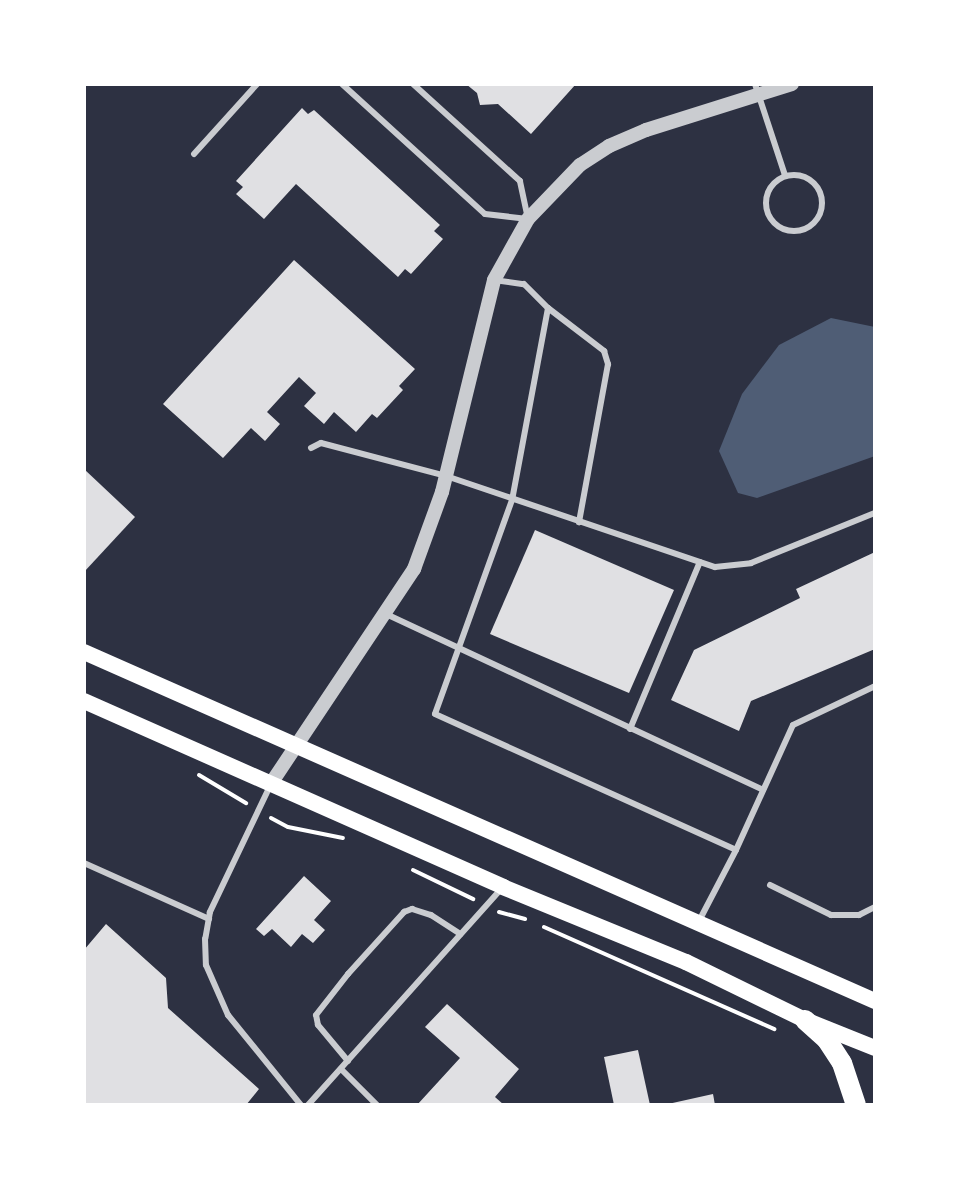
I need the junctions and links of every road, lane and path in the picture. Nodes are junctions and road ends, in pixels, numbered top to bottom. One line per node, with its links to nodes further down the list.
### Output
1 (257, 84): 6 (lane)
2 (342, 84): 8 (lane)
3 (413, 84): 8 (lane)
4 (792, 84): 5 (street)
5 (757, 89): 7 (lane); 8 (street)
6 (194, 154)
7 (785, 175): 7 (lane)
8 (528, 219): 9 (street)
9 (494, 280): 10 (lane); 12 (street)
10 (548, 308): 13 (lane); 15 (lane)
11 (311, 448): 12 (lane)
12 (446, 476): 13 (lane); 17 (street)
13 (512, 500): 15 (lane); 18 (lane)
14 (875, 513): 16 (lane)
15 (579, 522): 16 (lane)
16 (700, 562): 22 (lane)
17 (384, 613): 18 (lane); 23 (street)
18 (458, 650): 22 (lane); 28 (lane)
19 (84, 652): 23 (main road)
20 (875, 686): 25 (lane)
21 (84, 701): 24 (main road)
22 (630, 729): 25 (lane)
23 (295, 745): 24 (street); 38 (main road)
24 (270, 785): 32 (main road); 36 (lane)
25 (763, 790): 28 (lane)
26 (288, 827): 27 (path)
27 (345, 839)
28 (736, 850): 38 (lane)
29 (84, 863): 36 (lane)
30 (400, 864): 33 (path)
31 (770, 885): 34 (lane)
32 (503, 887): 40 (lane); 42 (main road)
33 (468, 896)
34 (875, 907)
35 (502, 914): 37 (path)
36 (209, 919): 47 (lane)
37 (526, 919)
38 (698, 923): 41 (main road)
39 (539, 925): 43 (path)
40 (460, 934): 45 (lane); 45 (lane)
41 (875, 1001)
42 (805, 1020): 44 (main road); 50 (main road)
43 (778, 1030)
44 (875, 1048)
45 (348, 1061): 46 (lane)
46 (341, 1069): 48 (lane); 49 (lane)
47 (301, 1105)
48 (308, 1105)
49 (377, 1105)
50 (856, 1105)

